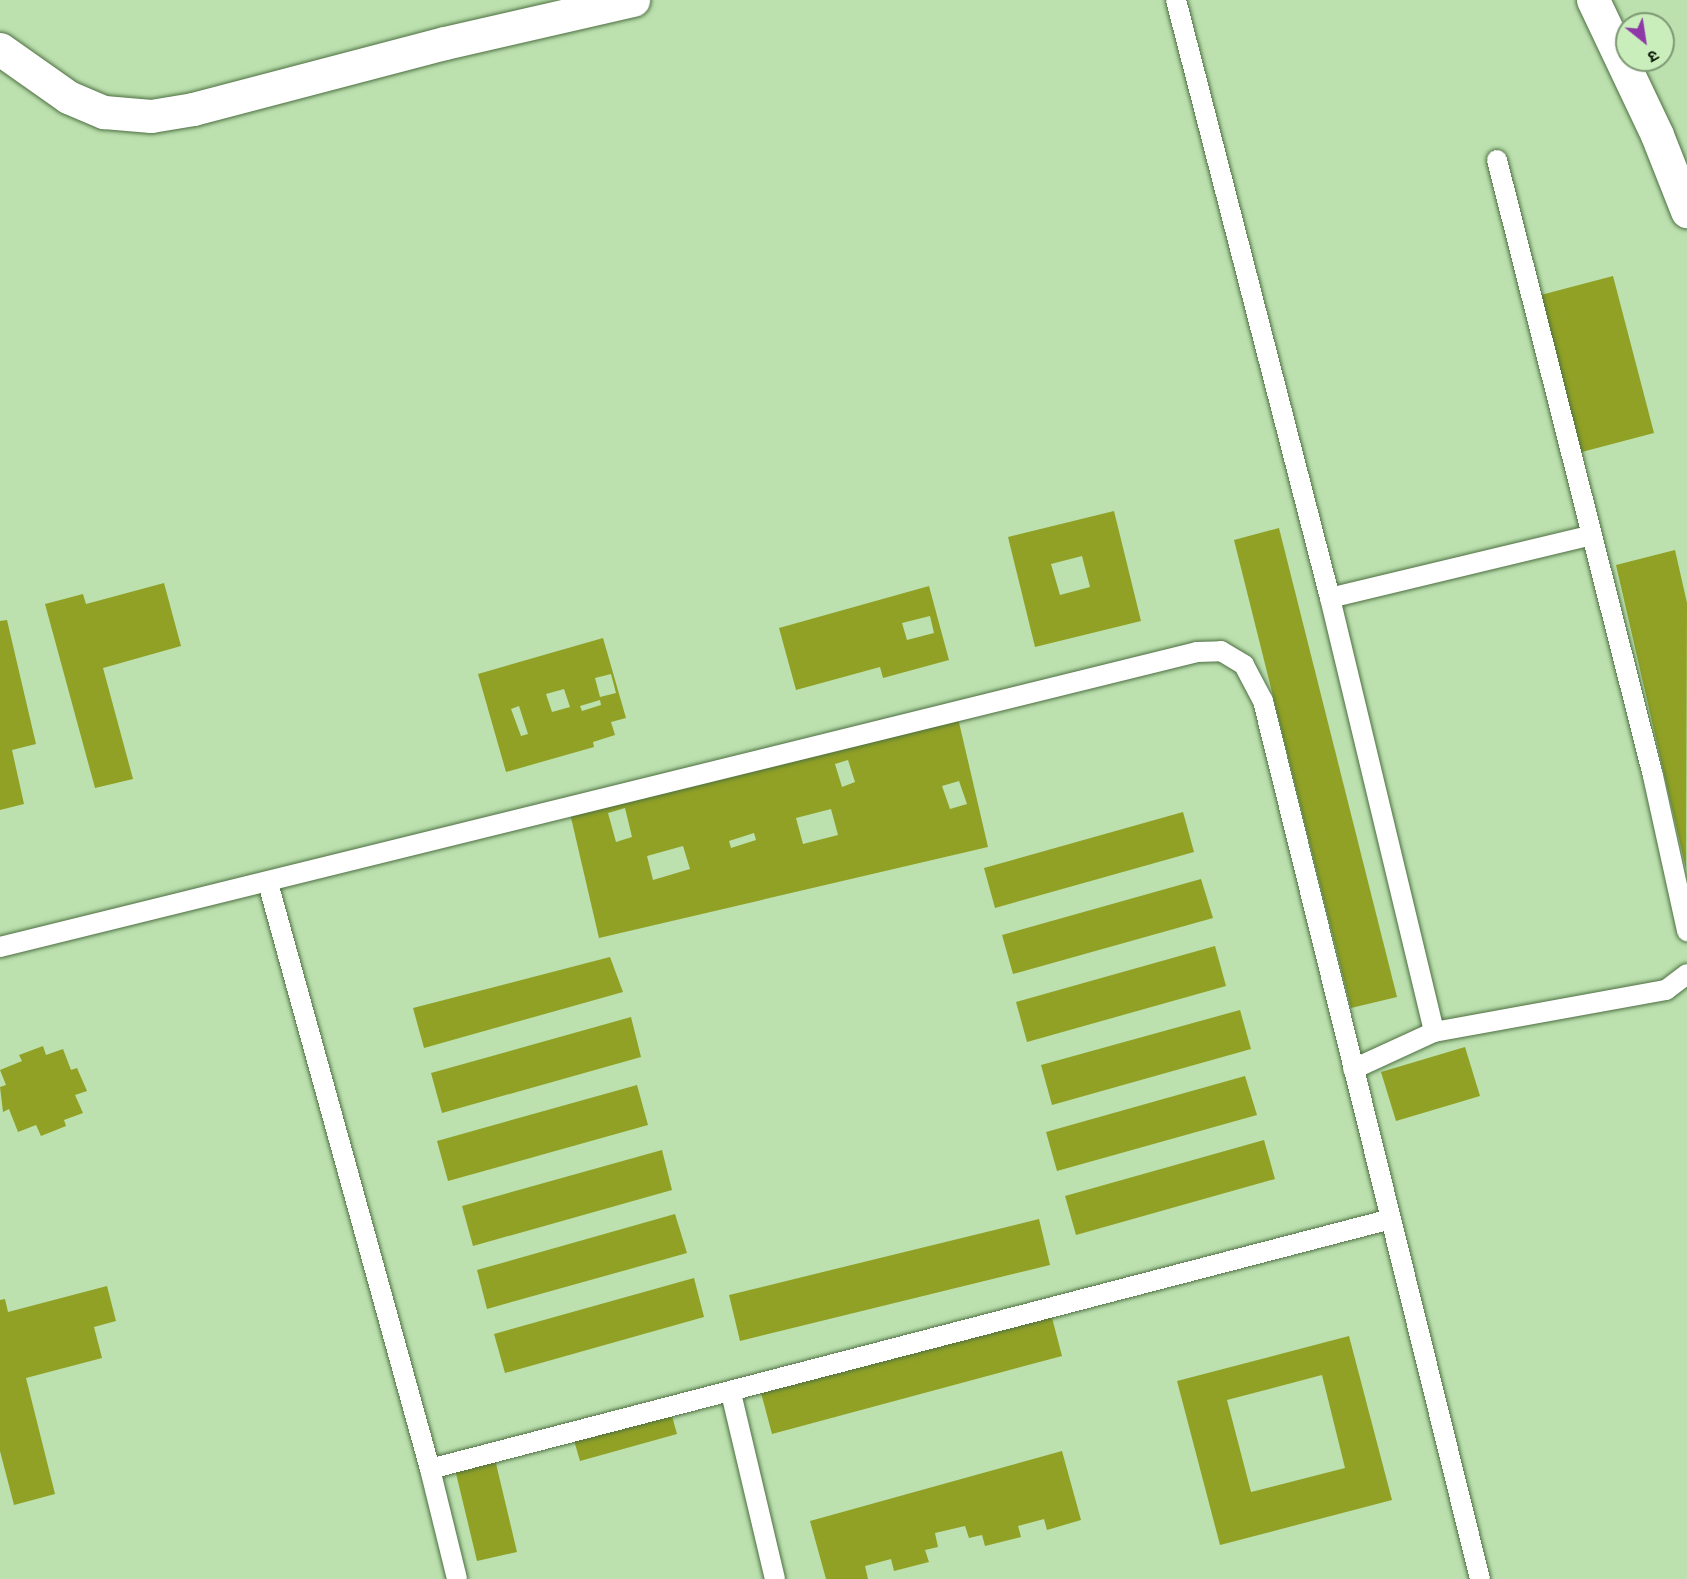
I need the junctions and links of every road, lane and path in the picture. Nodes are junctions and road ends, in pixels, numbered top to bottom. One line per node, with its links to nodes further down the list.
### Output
1 (633, 0): 4 (street)
2 (1176, 0): 8 (lane)
3 (1593, 0): 6 (street)
4 (0, 48)
5 (1497, 160): 7 (lane)
6 (1687, 211)
7 (1592, 536): 8 (lane); 10 (lane)
8 (1330, 598): 13 (lane)
9 (268, 884): 11 (lane); 14 (lane); 17 (lane)
10 (1687, 931)
11 (0, 947)
12 (1687, 974): 13 (lane)
13 (1434, 1032): 14 (lane)
14 (1353, 1069): 15 (lane)
15 (1391, 1219): 16 (lane); 20 (lane)
16 (731, 1393): 17 (lane); 19 (lane)
17 (430, 1469): 18 (lane)
18 (457, 1579)
19 (775, 1579)
20 (1480, 1579)

